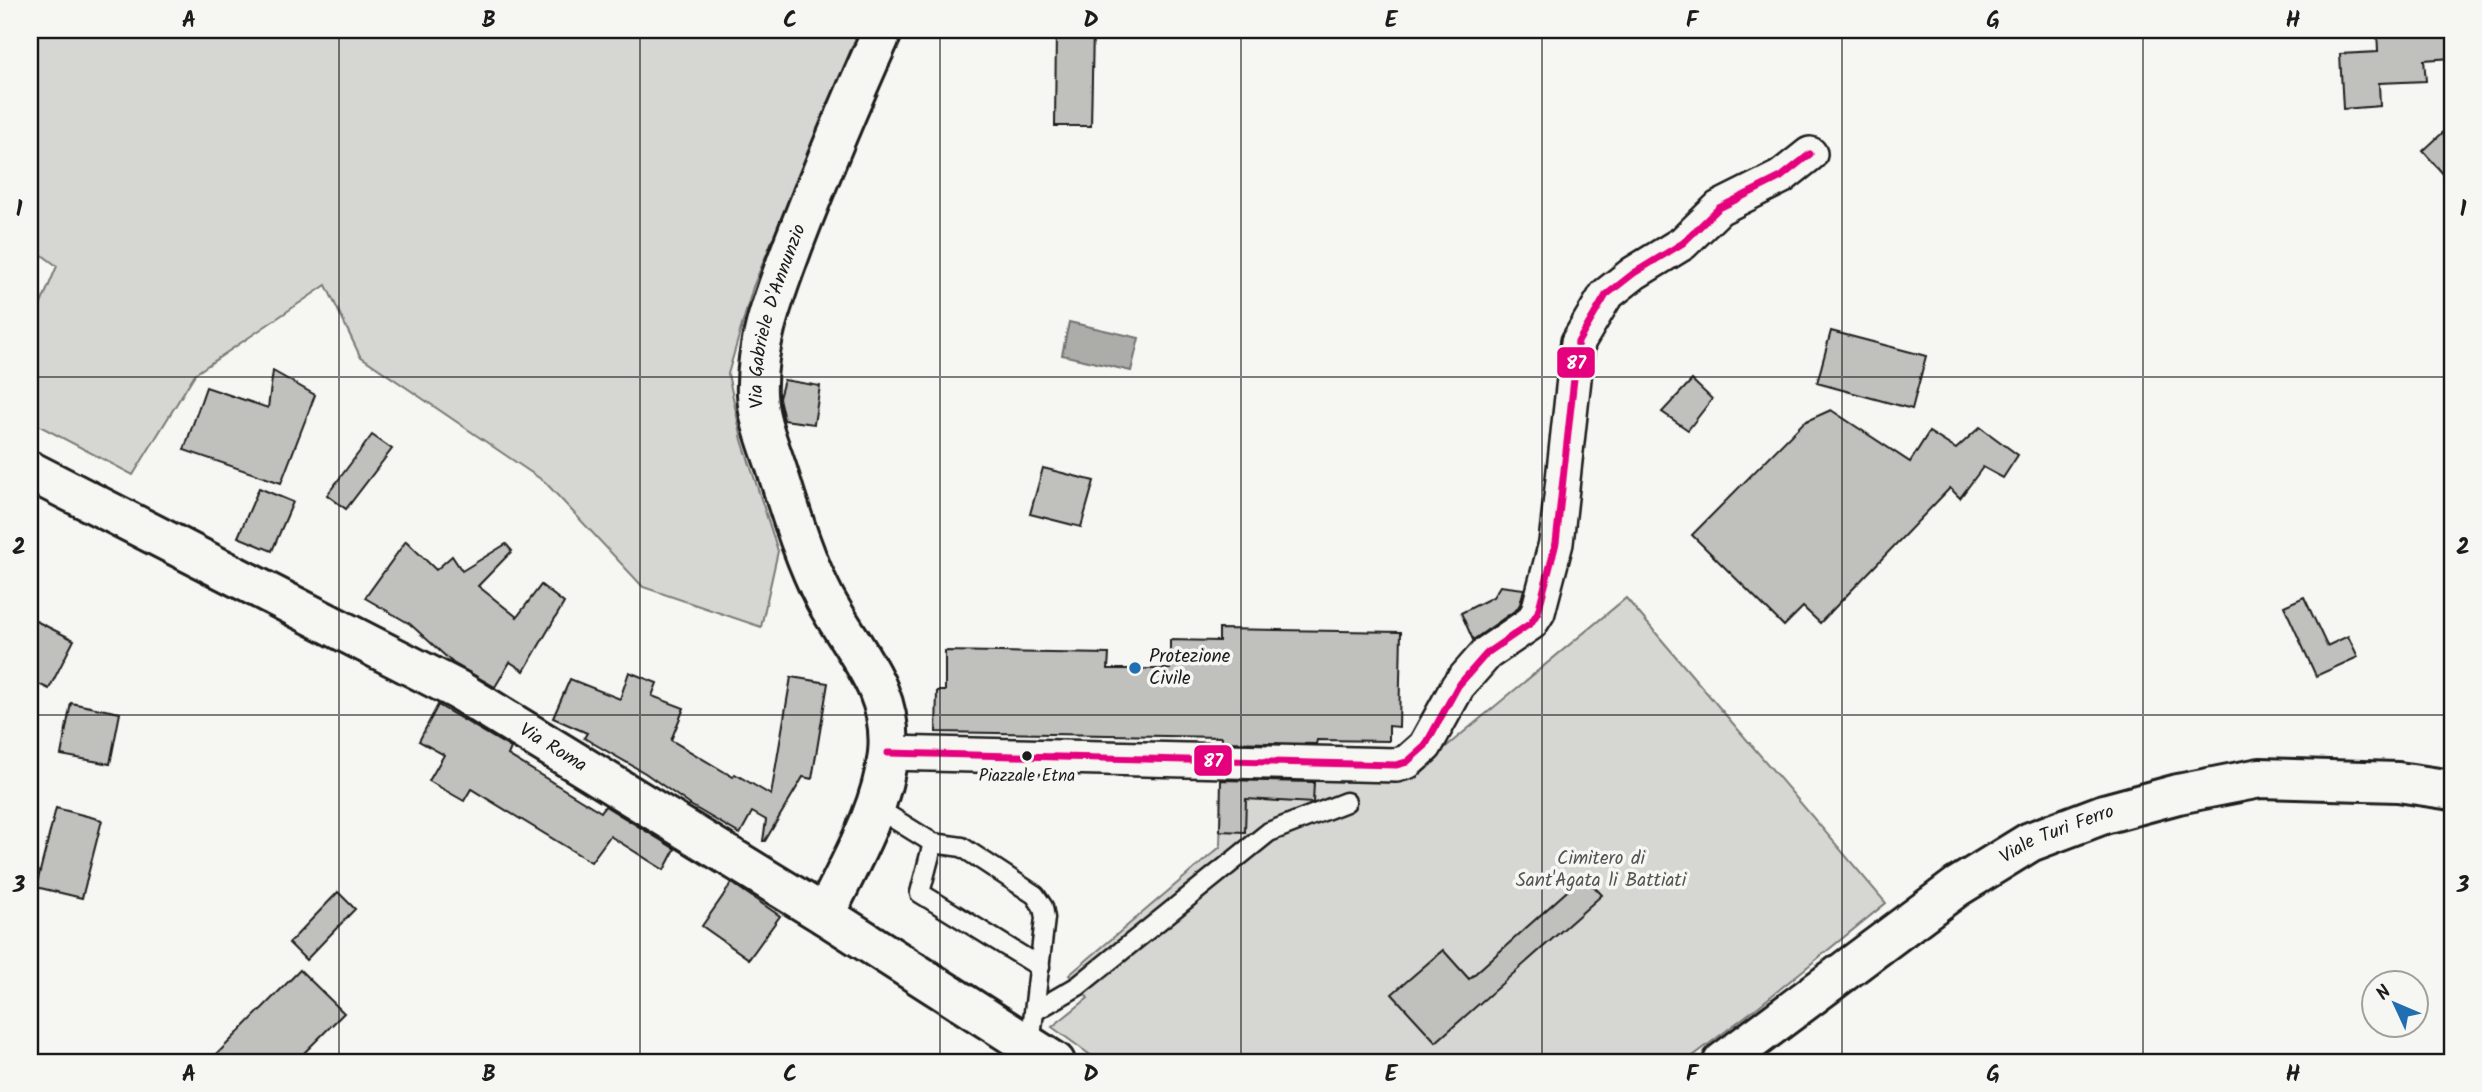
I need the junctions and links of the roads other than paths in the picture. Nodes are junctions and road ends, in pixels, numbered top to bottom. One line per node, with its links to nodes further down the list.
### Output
1 (883, 30): 4 (main road, Via Gabriele D'Annunzio)
2 (1810, 154): 4 (street)
3 (33, 482): 9 (main road, Via Roma)
4 (888, 753): 7 (main road, Via Gabriele D'Annunzio)
5 (2452, 790): 12 (main road, Viale Turi Ferro)
6 (1346, 802): 11 (lane)
7 (875, 807): 8 (lane); 9 (main road, Via Gabriele D'Annunzio)
8 (933, 843): 10 (lane); 10 (lane)
9 (825, 915): 11 (main road, Via Roma)
10 (1040, 967): 11 (lane)
11 (1040, 1040)
12 (1723, 1062)

